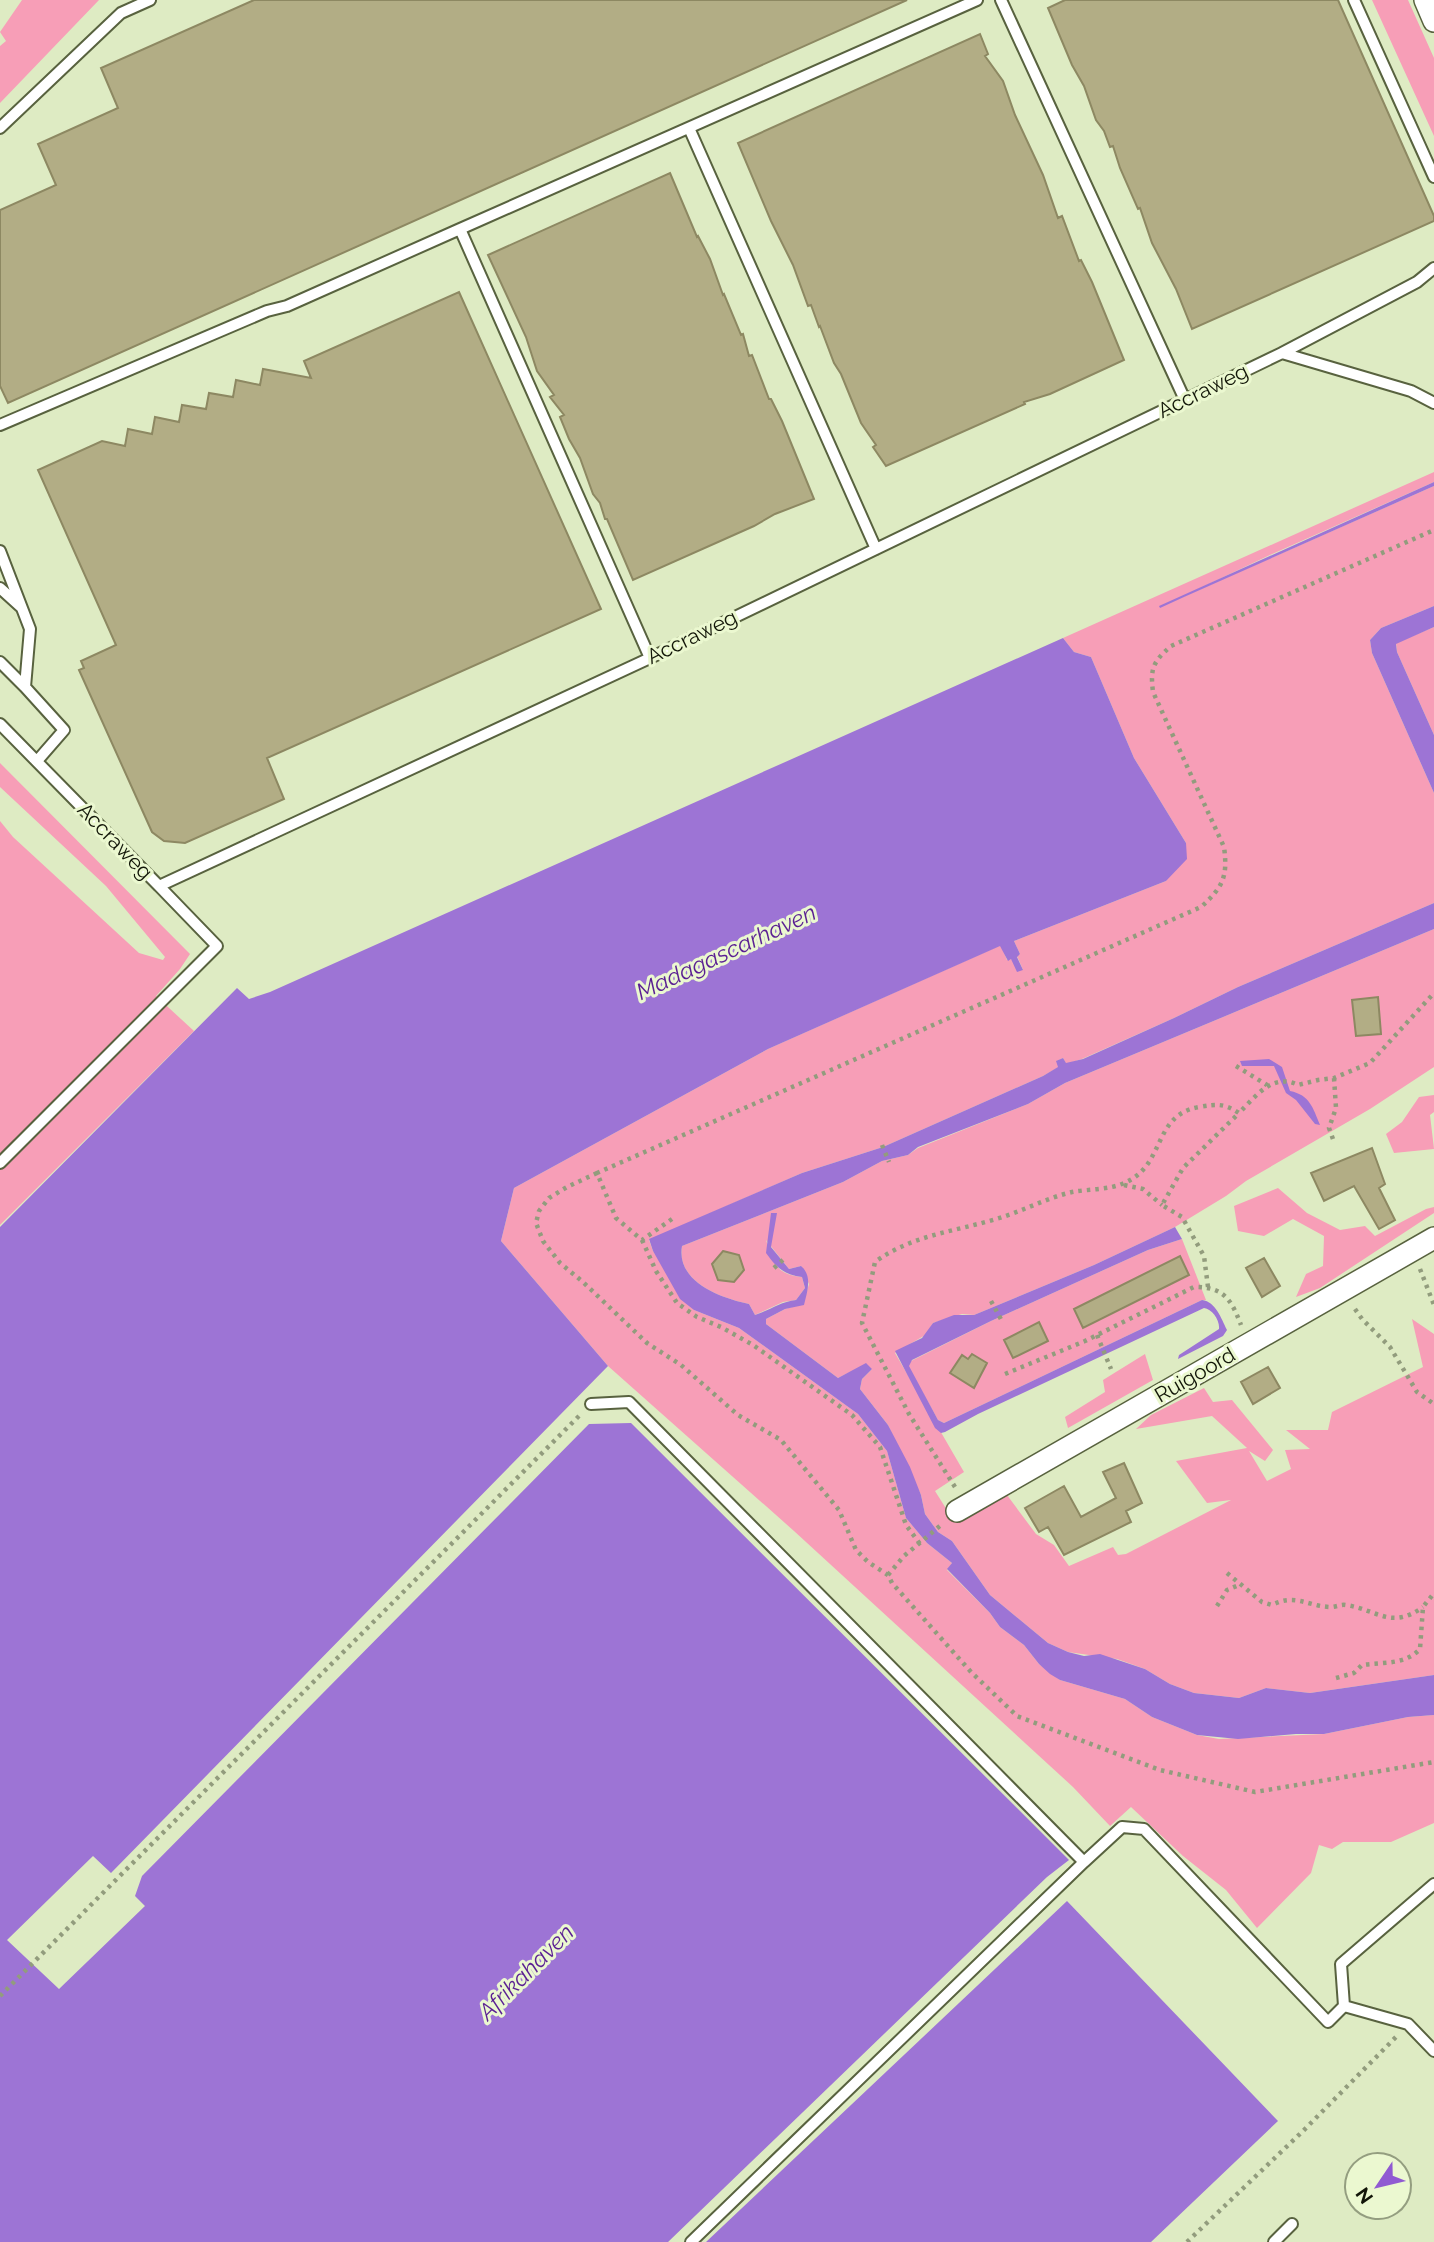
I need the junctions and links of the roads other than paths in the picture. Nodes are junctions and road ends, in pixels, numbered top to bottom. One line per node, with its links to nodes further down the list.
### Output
1 (150, 0): 7 (lane)
2 (977, 0): 8 (lane)
3 (1001, 0): 13 (lane)
4 (1354, 0): 9 (lane)
5 (1425, 0): 6 (street)
6 (1434, 21)
7 (0, 128)
8 (689, 128): 10 (lane); 16 (lane)
9 (1434, 177)
10 (460, 229): 15 (lane); 20 (lane)
11 (1434, 268): 12 (lane, Accraweg)
12 (1282, 353): 13 (lane, Accraweg); 14 (lane)
13 (1185, 400): 16 (lane, Accraweg)
14 (1434, 402)
15 (0, 425)
16 (876, 549): 20 (lane, Accraweg)
17 (0, 551): 19 (lane)
18 (0, 588): 19 (lane)
19 (23, 609): 22 (lane)
20 (650, 658): 25 (lane, Accraweg)
21 (0, 662): 22 (lane)
22 (25, 687): 24 (lane)
23 (0, 724): 24 (lane, Accraweg)
24 (37, 761): 25 (lane, Accraweg)
25 (159, 887): 26 (lane)
26 (0, 1163)
27 (1434, 1238): 29 (street, Ruigoord)
28 (590, 1404): 30 (lane)
29 (956, 1513)
30 (1084, 1862): 32 (lane); 35 (lane)
31 (1434, 1884): 32 (lane)
32 (1344, 2006): 33 (lane)
33 (1434, 2050)
34 (1292, 2224): 36 (lane)
35 (691, 2242)
36 (1274, 2242)

